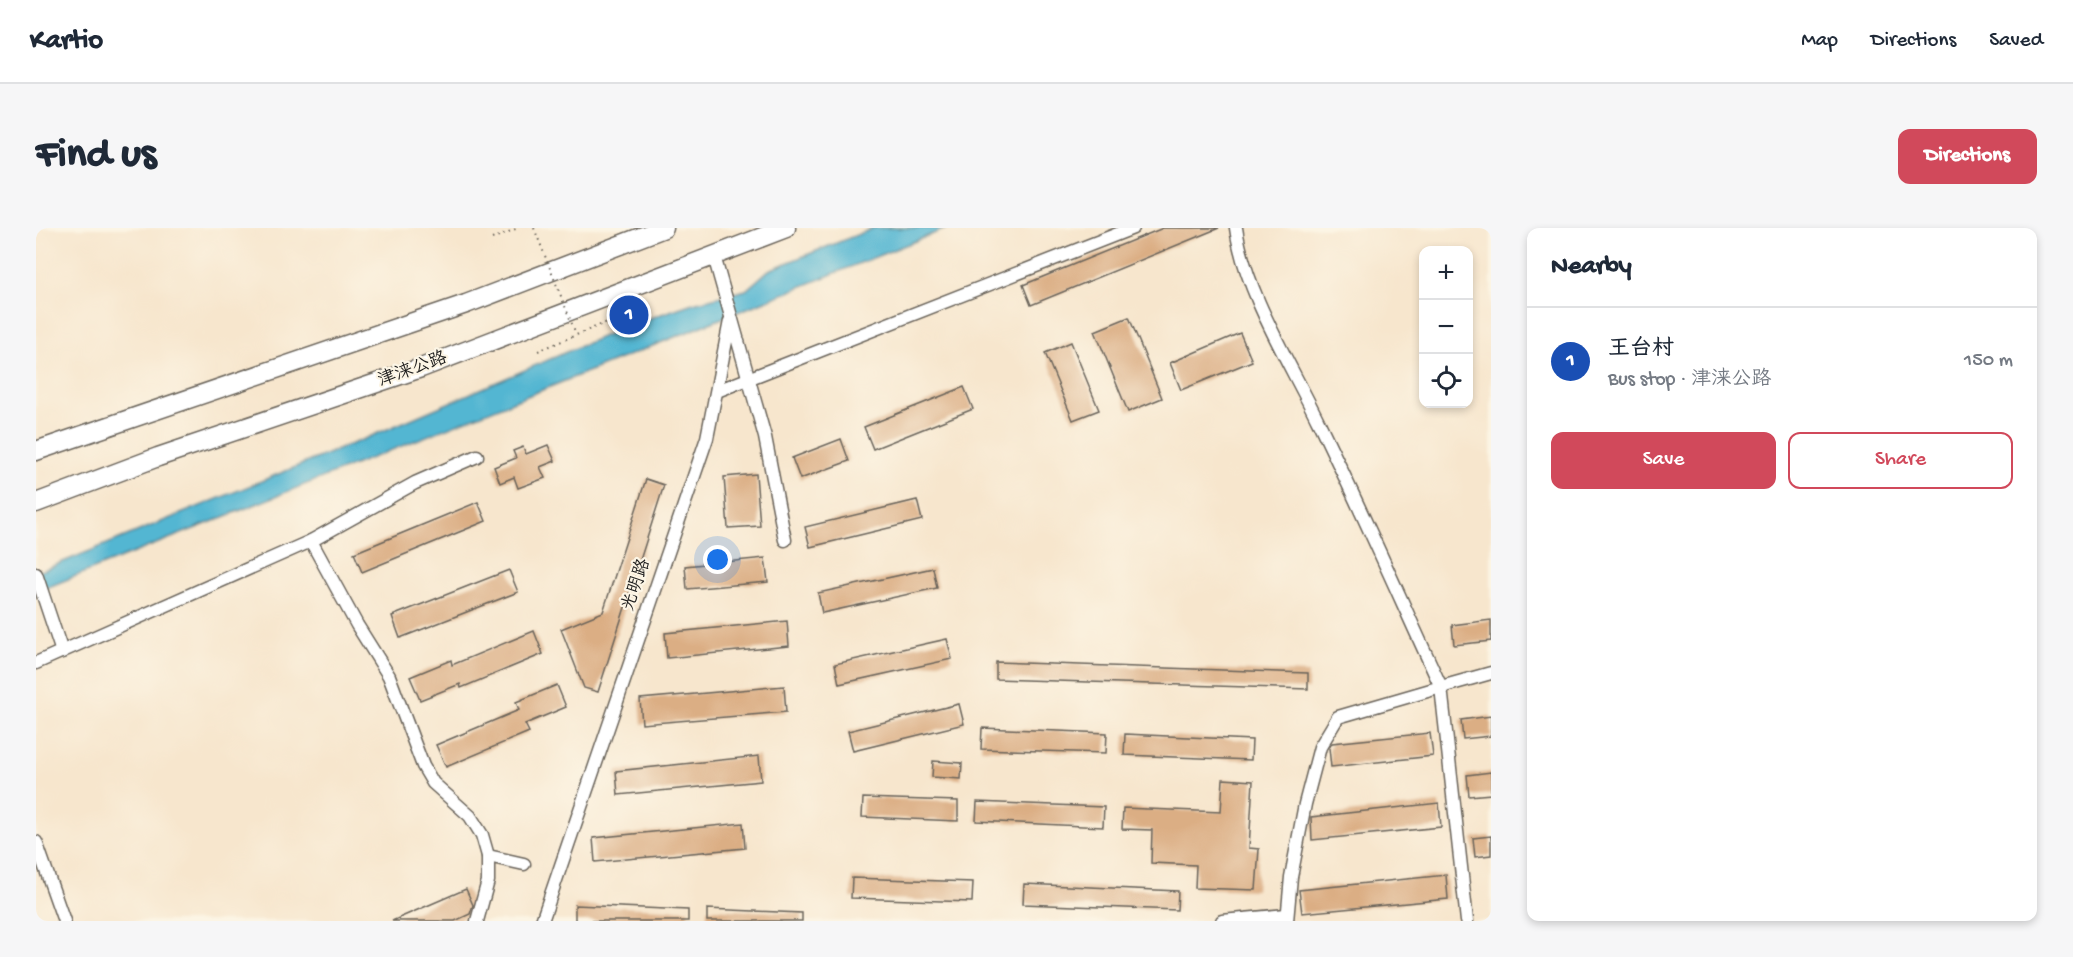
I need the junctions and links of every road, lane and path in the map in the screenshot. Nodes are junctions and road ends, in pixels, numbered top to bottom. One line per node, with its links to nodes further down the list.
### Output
1 (518, 228): 7 (path)
2 (534, 228): 11 (path, bridge)
3 (664, 228): 15 (highway)
4 (786, 228): 8 (highway, 津涞公路)
5 (1133, 228): 13 (street)
6 (1236, 228): 24 (street)
7 (492, 239)
8 (714, 256): 10 (street, 光明路); 17 (highway, 津涞公路)
9 (616, 318): 11 (path)
10 (730, 321): 13 (street); 14 (street, 光明路)
11 (576, 334): 12 (path)
12 (538, 351)
13 (748, 379): 14 (street); 18 (street)
14 (717, 391): 31 (street, 光明路)
15 (36, 451)
16 (477, 456): 19 (street)
17 (36, 503)
18 (785, 540)
19 (311, 541): 21 (street); 26 (street)
20 (36, 574): 21 (street)
21 (62, 652): 22 (street)
22 (36, 663)
23 (1491, 673): 24 (street)
24 (1441, 687): 28 (street); 33 (street)
25 (36, 842): 29 (street)
26 (488, 856): 27 (street); 30 (street)
27 (524, 864)
28 (1287, 918): 32 (street)
29 (64, 921)
30 (477, 921)
31 (542, 921)
32 (1222, 921)
33 (1467, 921)

